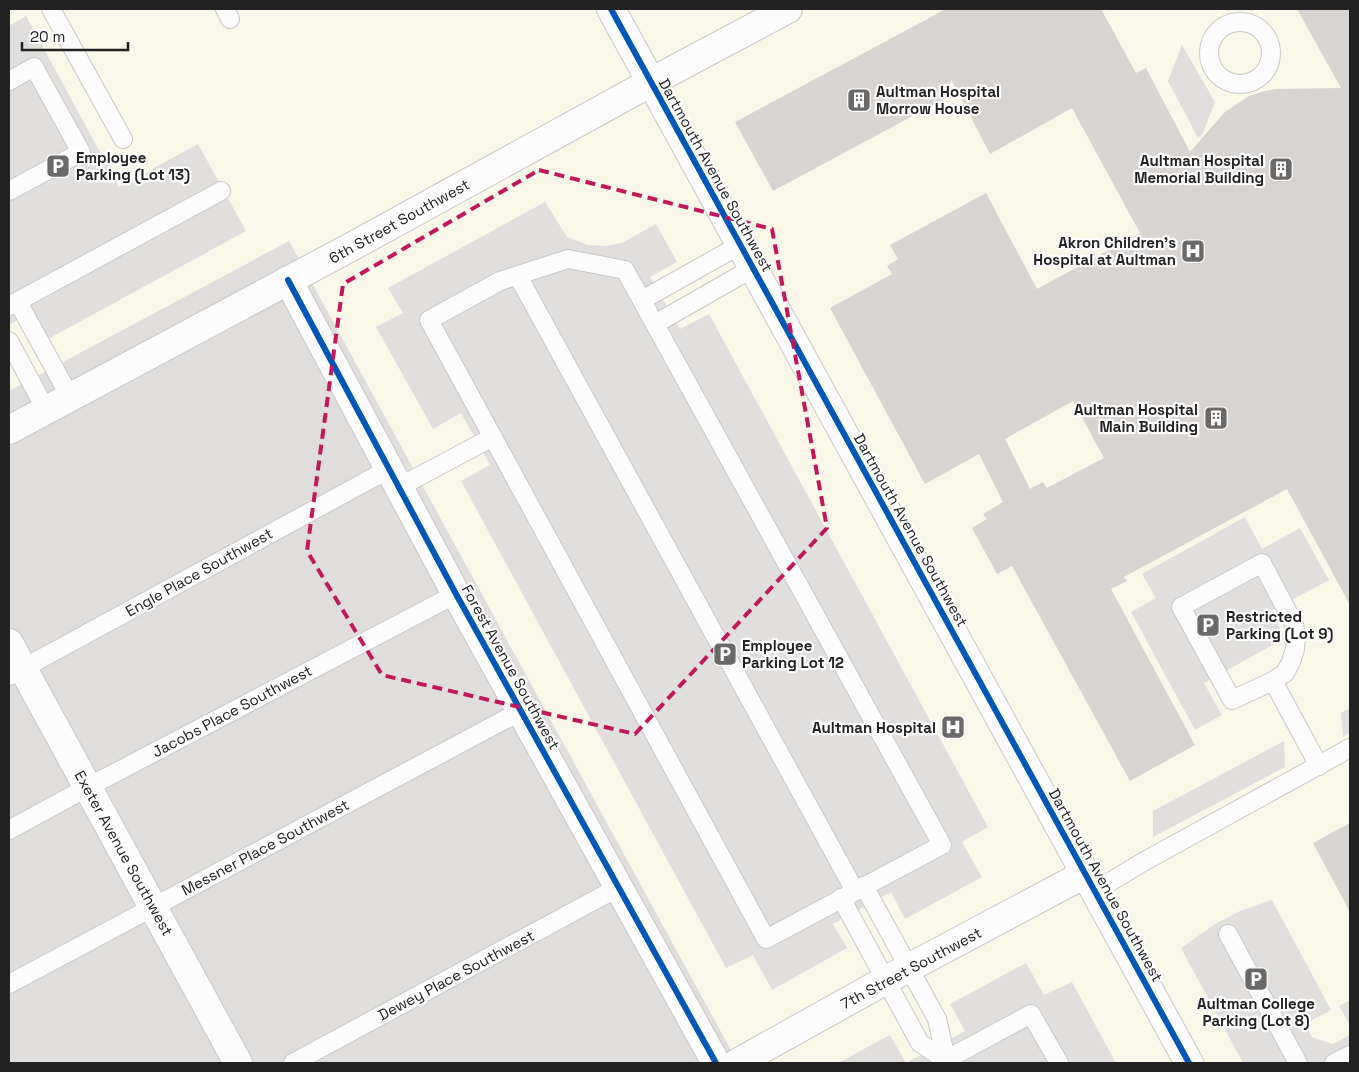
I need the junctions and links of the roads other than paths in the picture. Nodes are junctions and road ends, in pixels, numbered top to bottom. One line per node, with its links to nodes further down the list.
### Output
1 (50, 9): 6 (lane)
2 (610, 9): 5 (street, Dartmouth Avenue Southwest)
3 (788, 9): 5 (street, 6th Street Southwest)
4 (9, 81): 7 (lane)
5 (651, 82): 9 (street, Dartmouth Avenue Southwest); 12 (street, 6th Street Southwest)
6 (123, 140)
7 (9, 191)
8 (221, 192): 14 (lane)
9 (740, 245): 10 (street, Dartmouth Avenue Southwest); 13 (lane)
10 (753, 268): 15 (lane); 31 (street, Dartmouth Avenue Southwest)
11 (518, 276): 13 (lane); 20 (lane); 33 (lane)
12 (288, 280): 17 (street, 6th Street Southwest); 21 (street, Forest Avenue Southwest)
13 (642, 300): 15 (lane)
14 (13, 304): 17 (lane)
15 (655, 324): 33 (lane)
16 (9, 341): 18 (lane)
17 (70, 397): 18 (street, 6th Street Southwest)
18 (46, 410): 19 (street, 6th Street Southwest)
19 (9, 430)
20 (493, 437): 21 (lane, Engle Place Southwest); 33 (lane)
21 (394, 478): 22 (street, Forest Avenue Southwest); 24 (lane, Engle Place Southwest)
22 (456, 594): 26 (street, Forest Avenue Southwest); 29 (lane, Jacobs Place Southwest)
23 (9, 643): 24 (street, Exeter Avenue Southwest)
24 (16, 672): 29 (street, Exeter Avenue Southwest)
25 (1273, 681): 25 (lane); 28 (lane)
26 (521, 711): 32 (street, Forest Avenue Southwest); 34 (lane, Messner Place Southwest)
27 (1350, 748): 28 (lane, 7th Street Southwest)
28 (1319, 766): 31 (lane, 7th Street Southwest)
29 (88, 787): 30 (lane, Jacobs Place Southwest); 34 (street, Exeter Avenue Southwest)
30 (9, 830)
31 (1090, 882): 36 (street, 7th Street Southwest); 46 (street, Dartmouth Avenue Southwest)
32 (619, 888): 42 (lane, Dewey Place Southwest); 43 (street, Forest Avenue Southwest)
33 (853, 892): 36 (lane); 37 (lane)
34 (153, 906): 38 (lane, Messner Place Southwest); 41 (street, Exeter Avenue Southwest)
35 (1228, 934): 47 (lane)
36 (910, 968): 37 (street, 7th Street Southwest); 40 (lane)
37 (886, 980): 40 (lane); 44 (street, 7th Street Southwest)
38 (9, 984)
39 (1350, 1055): 48 (lane)
40 (944, 1062): 45 (lane)
41 (238, 1063)
42 (293, 1063)
43 (716, 1063)
44 (737, 1063)
45 (1060, 1063)
46 (1189, 1063)
47 (1298, 1063)
48 (1334, 1063)

